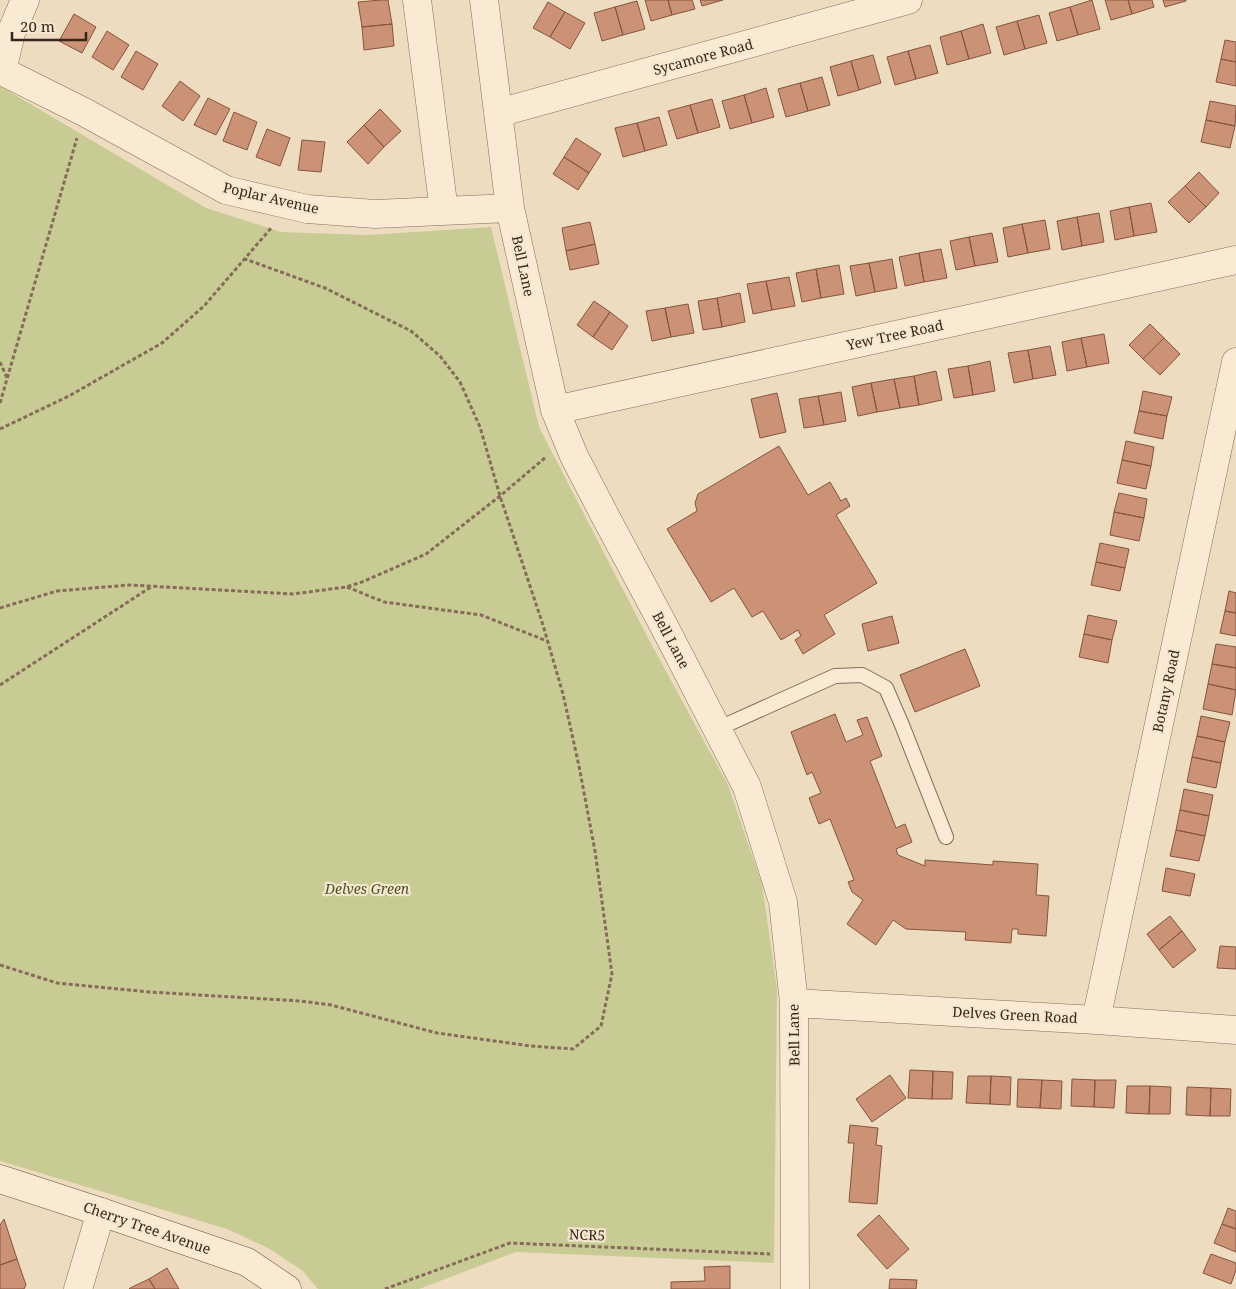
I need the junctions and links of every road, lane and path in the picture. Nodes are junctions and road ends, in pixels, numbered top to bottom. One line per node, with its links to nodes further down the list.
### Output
1 (25, 0): 5 (street)
2 (417, 0): 10 (street)
3 (484, 0): 7 (street, Bell Lane)
4 (908, 0): 7 (street, Sycamore Road)
5 (1, 71): 6 (street, Poplar Avenue)
6 (84, 112): 8 (street, Poplar Avenue); 15 (path)
7 (498, 113): 9 (street, Bell Lane)
8 (291, 205): 10 (street, Poplar Avenue); 11 (path)
9 (510, 208): 10 (street, Poplar Avenue); 17 (street, Bell Lane)
10 (444, 211)
11 (245, 259): 18 (path); 20 (path)
12 (1236, 260): 17 (street, Yew Tree Road)
13 (0, 362): 15 (path)
14 (1236, 362): 30 (street, Botany Road)
15 (7, 379): 16 (path)
16 (0, 404)
17 (555, 410): 19 (street, Bell Lane)
18 (0, 429)
19 (567, 439): 20 (path); 26 (street, Bell Lane)
20 (500, 496): 22 (path); 24 (path)
21 (151, 586): 22 (path); 23 (path); 25 (path)
22 (346, 587): 24 (path)
23 (0, 608)
24 (548, 641): 28 (path)
25 (0, 685)
26 (718, 729): 27 (lane); 29 (street, Bell Lane)
27 (946, 837)
28 (0, 965)
29 (794, 1003): 30 (street, Delves Green Road); 34 (street, Bell Lane)
30 (1096, 1020): 31 (street, Delves Green Road)
31 (1236, 1030)
32 (0, 1179): 33 (street, Cherry Tree Avenue)
33 (101, 1212): 35 (street); 36 (street, Cherry Tree Avenue)
34 (795, 1255): 37 (path, NCR5); 38 (street, Bell Lane)
35 (78, 1289)
36 (287, 1289)
37 (385, 1289)
38 (795, 1289)

